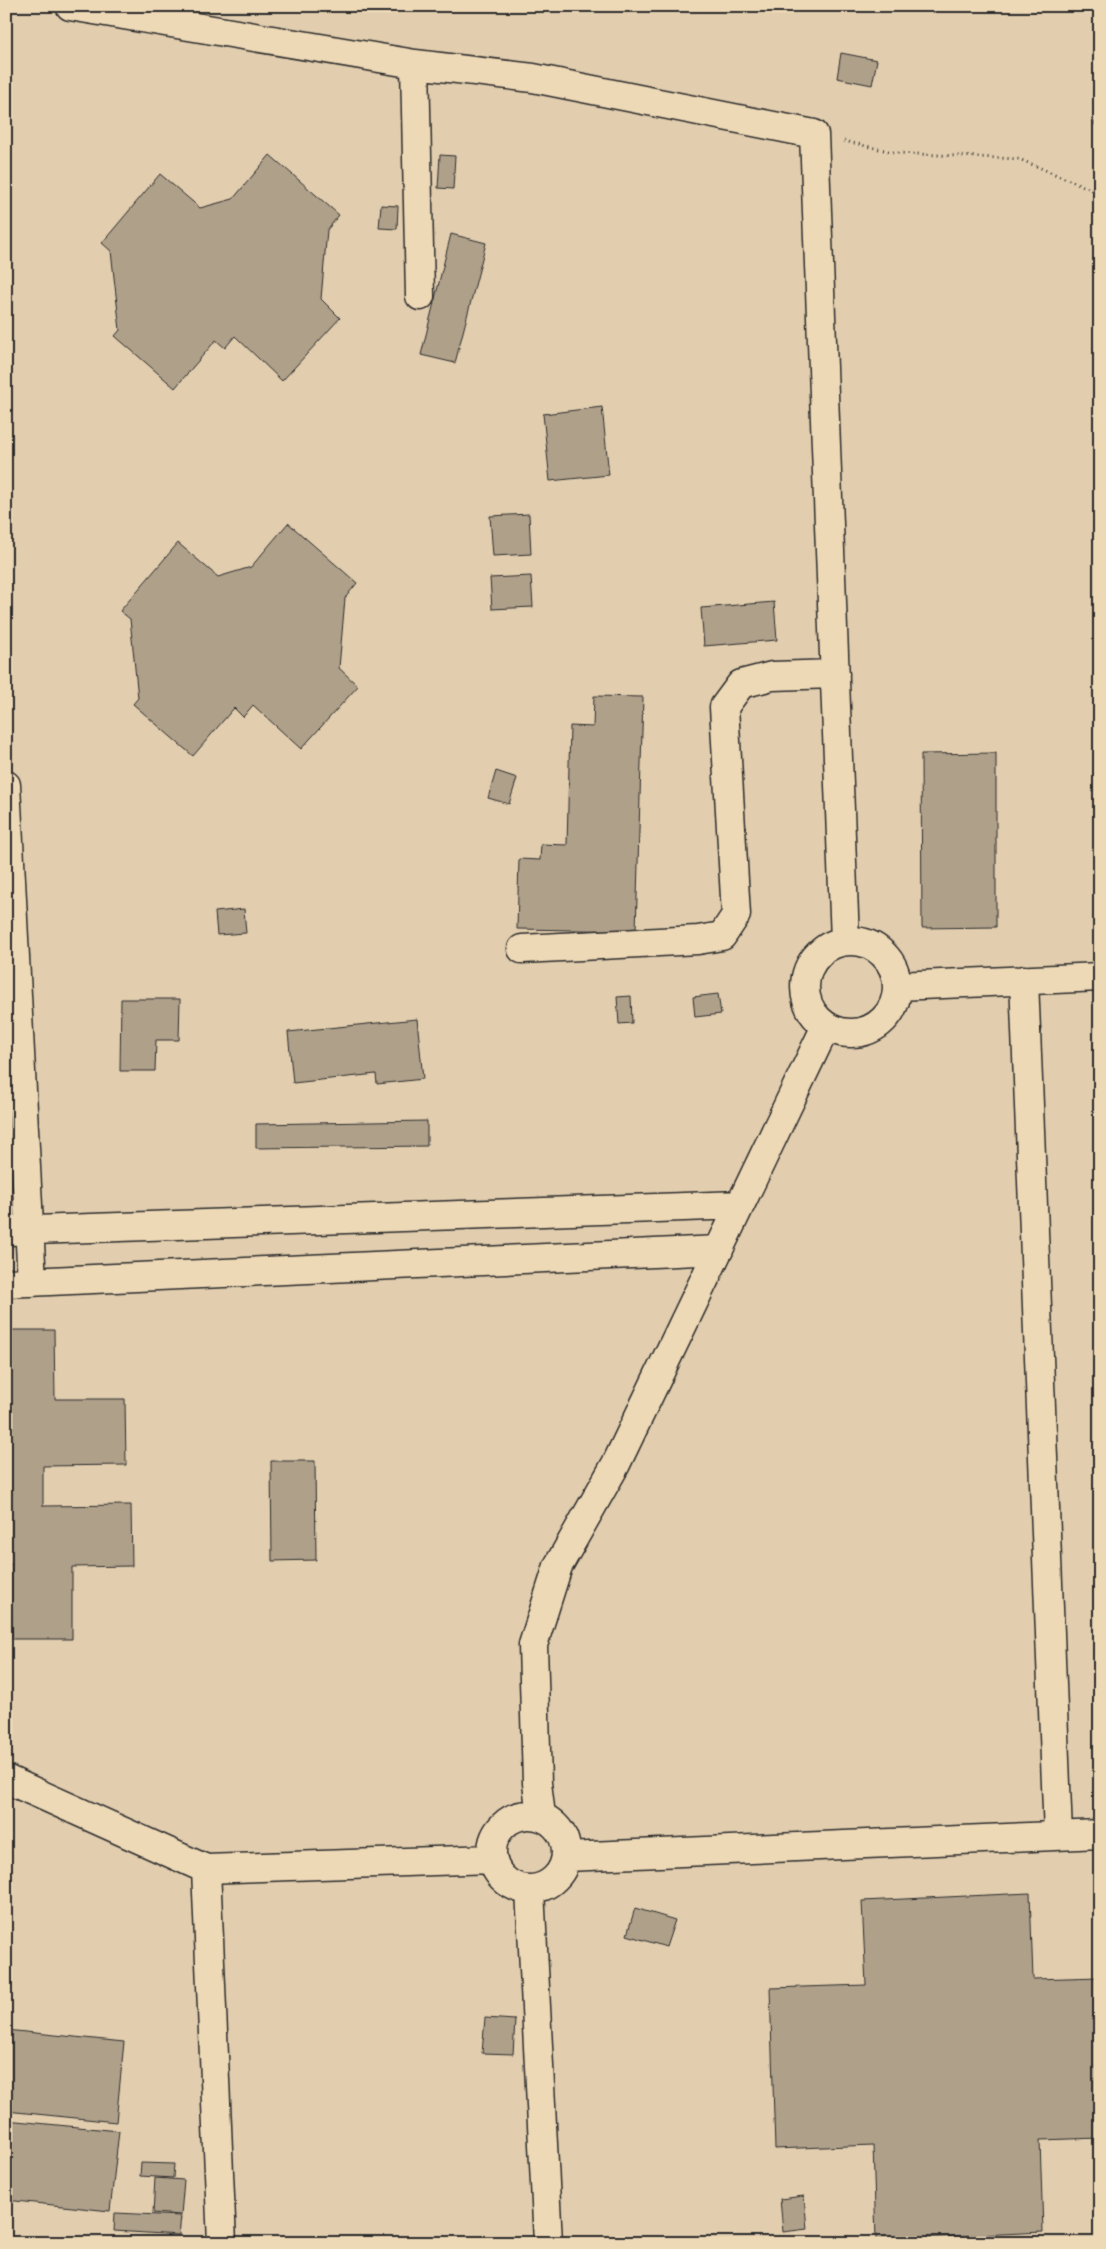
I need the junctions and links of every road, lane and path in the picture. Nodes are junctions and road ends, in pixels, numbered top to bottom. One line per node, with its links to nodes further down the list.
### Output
1 (70, 6): 2 (lane)
2 (415, 64): 3 (lane); 5 (lane)
3 (814, 134): 4 (path); 6 (lane)
4 (1100, 193)
5 (420, 296)
6 (835, 674): 8 (lane); 9 (lane)
7 (6, 785): 15 (lane)
8 (845, 941): 12 (lane); 13 (lane)
9 (522, 949)
10 (1100, 977): 11 (lane)
11 (1024, 980): 12 (lane); 21 (lane)
12 (897, 986): 13 (lane)
13 (826, 1026): 14 (lane)
14 (740, 1205): 15 (lane); 16 (lane)
15 (18, 1231): 17 (lane)
16 (719, 1250): 17 (lane); 19 (lane)
17 (19, 1282)
18 (6, 1779): 24 (lane)
19 (541, 1816): 22 (lane); 23 (lane)
20 (1100, 1834): 21 (lane)
21 (1058, 1836): 22 (lane)
22 (566, 1857): 25 (lane)
23 (492, 1859): 24 (lane); 25 (lane)
24 (206, 1869): 27 (lane)
25 (530, 1890): 26 (lane)
26 (548, 2242)
27 (222, 2243)

